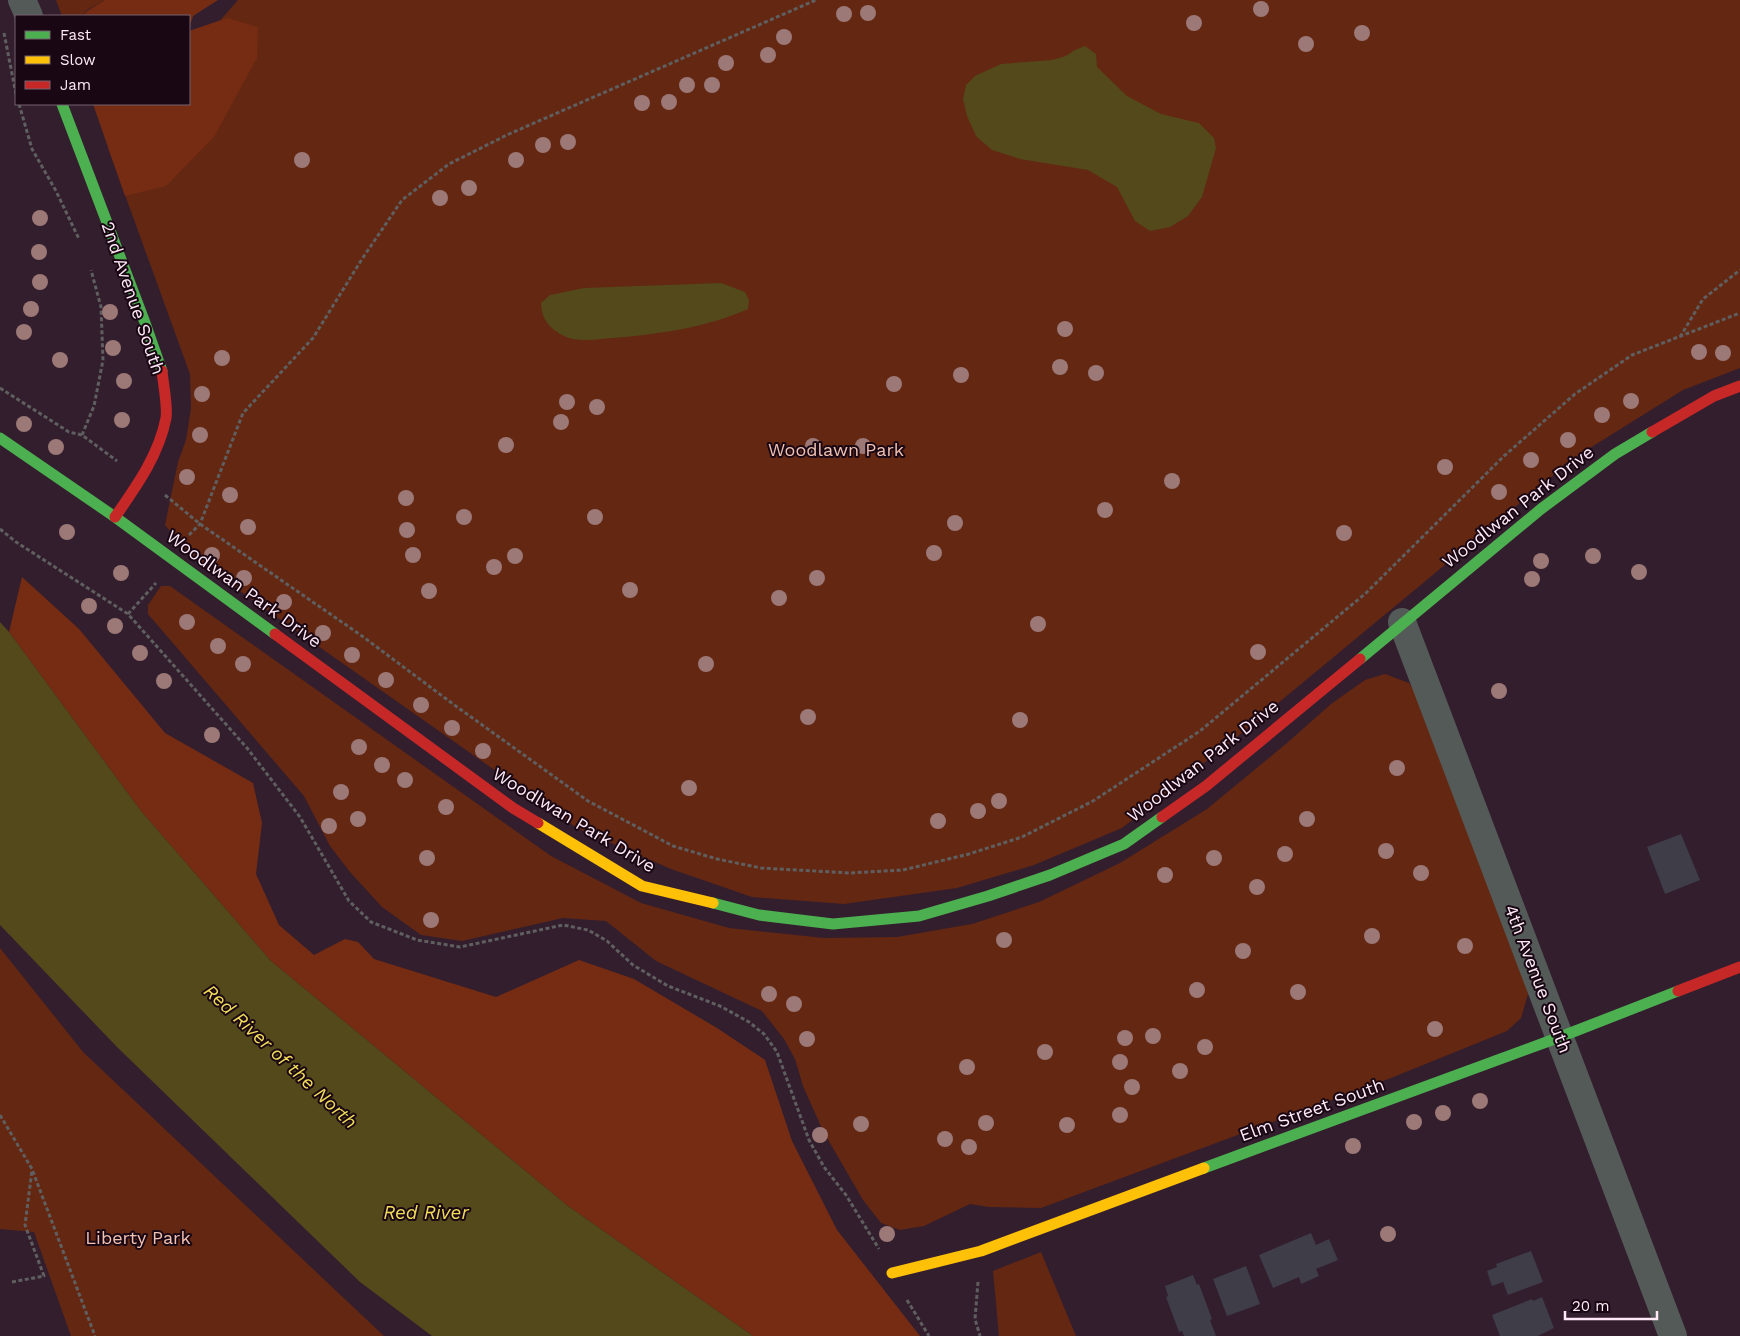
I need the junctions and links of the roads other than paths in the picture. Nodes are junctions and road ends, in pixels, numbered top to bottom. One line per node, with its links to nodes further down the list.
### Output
1 (22, 0): 2 (street)
2 (28, 15)
3 (62, 105): 6 (street, 2nd Avenue South)
4 (1740, 386): 7 (street, Woodlwan Park Drive)
5 (0, 438): 6 (street, Woodlwan Park Drive)
6 (115, 517): 7 (street, Woodlwan Park Drive)
7 (1402, 622): 9 (street, 4th Avenue South)
8 (1740, 967): 9 (street, Elm Street South)
9 (1560, 1037): 10 (street, Elm Street South); 11 (street, 4th Avenue South)
10 (892, 1273)
11 (1674, 1336)

